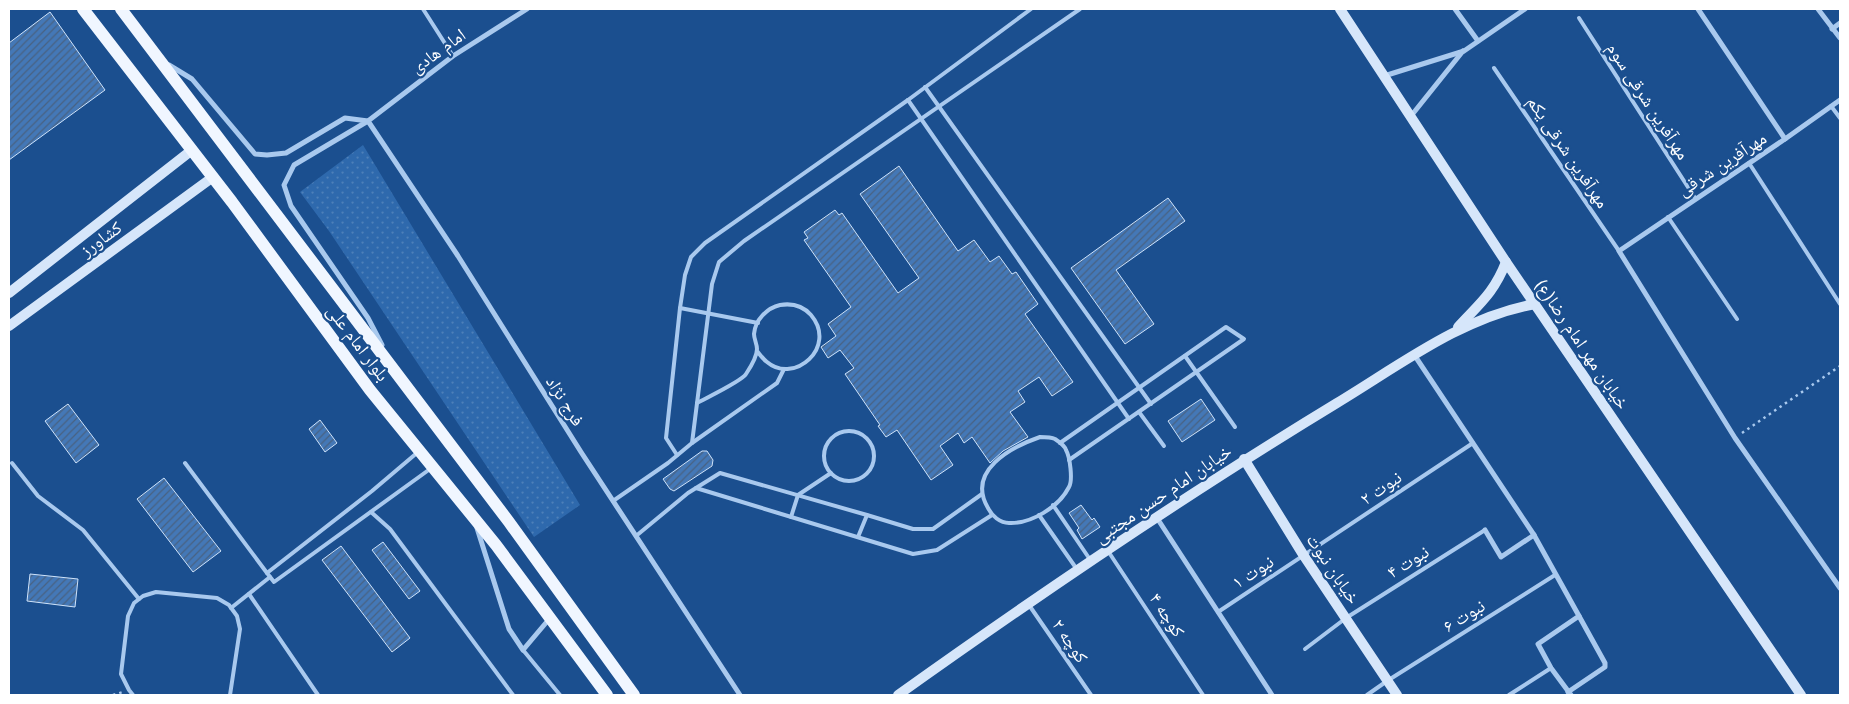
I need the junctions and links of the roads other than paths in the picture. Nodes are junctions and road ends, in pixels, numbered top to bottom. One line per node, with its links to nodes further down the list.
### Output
1 (83, 9): 32 (main road, بلوار امام علی)
2 (121, 9): 19 (main road, بلوار امام علی)
3 (423, 9): 18 (lane)
4 (527, 9): 18 (street, امام هادی)
5 (1031, 9): 22 (lane)
6 (1080, 9): 25 (lane)
7 (1340, 9): 21 (street, خیابان مهر امام رضا(ع))
8 (1455, 9): 16 (street)
9 (1525, 9): 16 (street)
10 (1698, 9): 31 (street)
11 (1818, 9): 14 (street)
12 (1579, 18): 35 (lane, مهرآفرین شرقی سوم)
13 (1840, 23): 14 (street)
14 (1832, 29): 15 (street)
15 (1840, 38)
16 (1478, 41): 17 (street)
17 (1464, 51): 21 (street); 27 (street)
18 (453, 56): 30 (street, امام هادی)
19 (159, 59): 30 (street); 51 (main road, بلوار امام علی)
20 (1494, 68): 37 (lane, مهرآفرین شرقی یکم)
21 (1384, 76): 27 (street, خیابان مهر امام رضا(ع))
22 (925, 86): 23 (lane); 25 (lane)
23 (908, 100): 29 (lane); 42 (lane)
24 (1840, 100): 26 (street, مهرآفرین شرقی)
25 (939, 106): 29 (lane); 54 (lane)
26 (1832, 106): 28 (lane); 31 (street, مهرآفرین شرقی)
27 (1411, 116): 38 (street, خیابان مهر امام رضا(ع))
28 (1840, 118)
29 (921, 119): 43 (lane); 56 (lane)
30 (368, 121): 51 (street, امام هادی); 76 (street, فرج نژاد)
31 (1785, 139): 33 (street, مهرآفرین شرقی)
32 (192, 150): 34 (main road, بلوار امام علی); 39 (street, کشاورز)
33 (1749, 163): 35 (street, مهرآفرین شرقی); 41 (lane)
34 (213, 178): 46 (street, کشاورز); 65 (main road, بلوار امام علی)
35 (1695, 198): 36 (street, مهرآفرین شرقی)
36 (1668, 217): 37 (street, مهرآفرین شرقی); 44 (lane)
37 (1619, 251): 98 (street)
38 (1506, 262): 40 (street, خیابان مهر امام رضا(ع)); 47 (street, خیابان امام حسن مجتبی)
39 (9, 293)
40 (1535, 304): 47 (street, خیابان امام حسن مجتبی); 127 (street, خیابان مهر امام رضا(ع))
41 (1840, 304)
42 (680, 308): 43 (lane); 66 (lane)
43 (708, 314): 45 (lane); 55 (lane)
44 (1737, 319)
45 (758, 323): 48 (lane); 52 (lane)
46 (9, 326)
47 (1454, 331): 50 (street, خیابان امام حسن مجتبی)
48 (757, 351): 52 (lane); 55 (lane)
49 (1185, 356): 53 (lane); 53 (lane); 54 (lane)
50 (1415, 356): 63 (street); 67 (street, خیابان امام حسن مجتبی)
51 (391, 364): 91 (main road, بلوار امام علی)
52 (784, 369): 61 (lane)
53 (1197, 372): 57 (lane); 60 (lane)
54 (1140, 388): 56 (lane); 57 (lane)
55 (697, 403): 61 (lane)
56 (1118, 403): 59 (lane); 62 (lane)
57 (1151, 404): 58 (lane)
58 (1140, 412): 59 (lane); 64 (lane)
59 (1129, 419): 68 (lane)
60 (1235, 427)
61 (692, 443): 66 (lane)
62 (1060, 443): 68 (lane); 74 (lane)
63 (1472, 443): 86 (street); 90 (lane, نبوت ۲)
64 (1164, 446)
65 (420, 451): 71 (main road, بلوار امام علی); 95 (lane)
66 (677, 455): 76 (lane)
67 (1244, 459): 84 (street, خیابان امام حسن مجتبی); 90 (street, خیابان نبوت)
68 (1069, 460): 77 (lane)
69 (12, 463): 100 (lane)
70 (185, 463): 95 (lane)
71 (433, 467): 78 (lane); 82 (main road, بلوار امام علی)
72 (830, 473): 72 (lane); 75 (lane)
73 (696, 488): 75 (lane); 83 (lane); 87 (lane)
74 (982, 494): 79 (lane); 80 (lane)
75 (798, 495): 79 (lane); 83 (lane)
76 (613, 501): 87 (street, فرج نژاد)
77 (1053, 505): 81 (lane); 92 (lane)
78 (371, 512): 97 (lane); 115 (lane)
79 (867, 514): 88 (lane)
80 (992, 515): 81 (lane); 88 (lane)
81 (1039, 515): 93 (lane)
82 (473, 516): 94 (main road, بلوار امام علی); 108 (street)
83 (791, 517): 88 (lane)
84 (1157, 517): 89 (street, خیابان امام حسن مجتبی); 103 (street)
85 (1485, 530): 86 (street); 106 (lane, نبوت ۴)
86 (1534, 535): 96 (street)
87 (636, 536): 119 (street, فرج نژاد)
88 (858, 537)
89 (1108, 551): 92 (street, خیابان امام حسن مجتبی); 122 (lane, کوچه ۴)
90 (1304, 556): 103 (lane, نبوت ۱); 106 (street, خیابان نبوت)
91 (535, 557): 94 (main road); 118 (main road, بلوار امام علی)
92 (1091, 561): 93 (street, خیابان امام حسن مجتبی)
93 (1078, 570): 101 (street, خیابان امام حسن مجتبی)
94 (516, 572): 105 (main road, بلوار امام علی)
95 (267, 573): 97 (lane)
96 (1555, 575): 104 (street); 110 (lane, نبوت ۶)
97 (270, 578): 99 (lane)
98 (1840, 588)
99 (249, 594): 102 (lane); 114 (lane)
100 (139, 599): 102 (lane); 112 (lane)
101 (1028, 603): 120 (street, خیابان امام حسن مجتبی); 121 (lane, کوچه ۲)
102 (231, 608): 113 (lane)
103 (1218, 612): 123 (street)
104 (1579, 616): 109 (street); 111 (street)
105 (550, 617): 108 (street); 117 (main road, بلوار امام علی)
106 (1346, 618): 107 (lane, نبوت ۴); 110 (street, خیابان نبوت)
107 (1305, 649)
108 (523, 650): 116 (lane)
109 (1551, 668): 111 (street); 126 (lane)
110 (1387, 680): 124 (lane, نبوت ۶); 125 (street, خیابان نبوت)
111 (1569, 693)
112 (133, 695)
113 (230, 695)
114 (318, 695)
115 (513, 695)
116 (560, 695)
117 (607, 695)
118 (634, 695)
119 (740, 695)
120 (898, 695)
121 (1091, 695)
122 (1204, 695)
123 (1272, 695)
124 (1367, 695)
125 (1397, 695)
126 (1509, 695)
127 (1801, 695)

